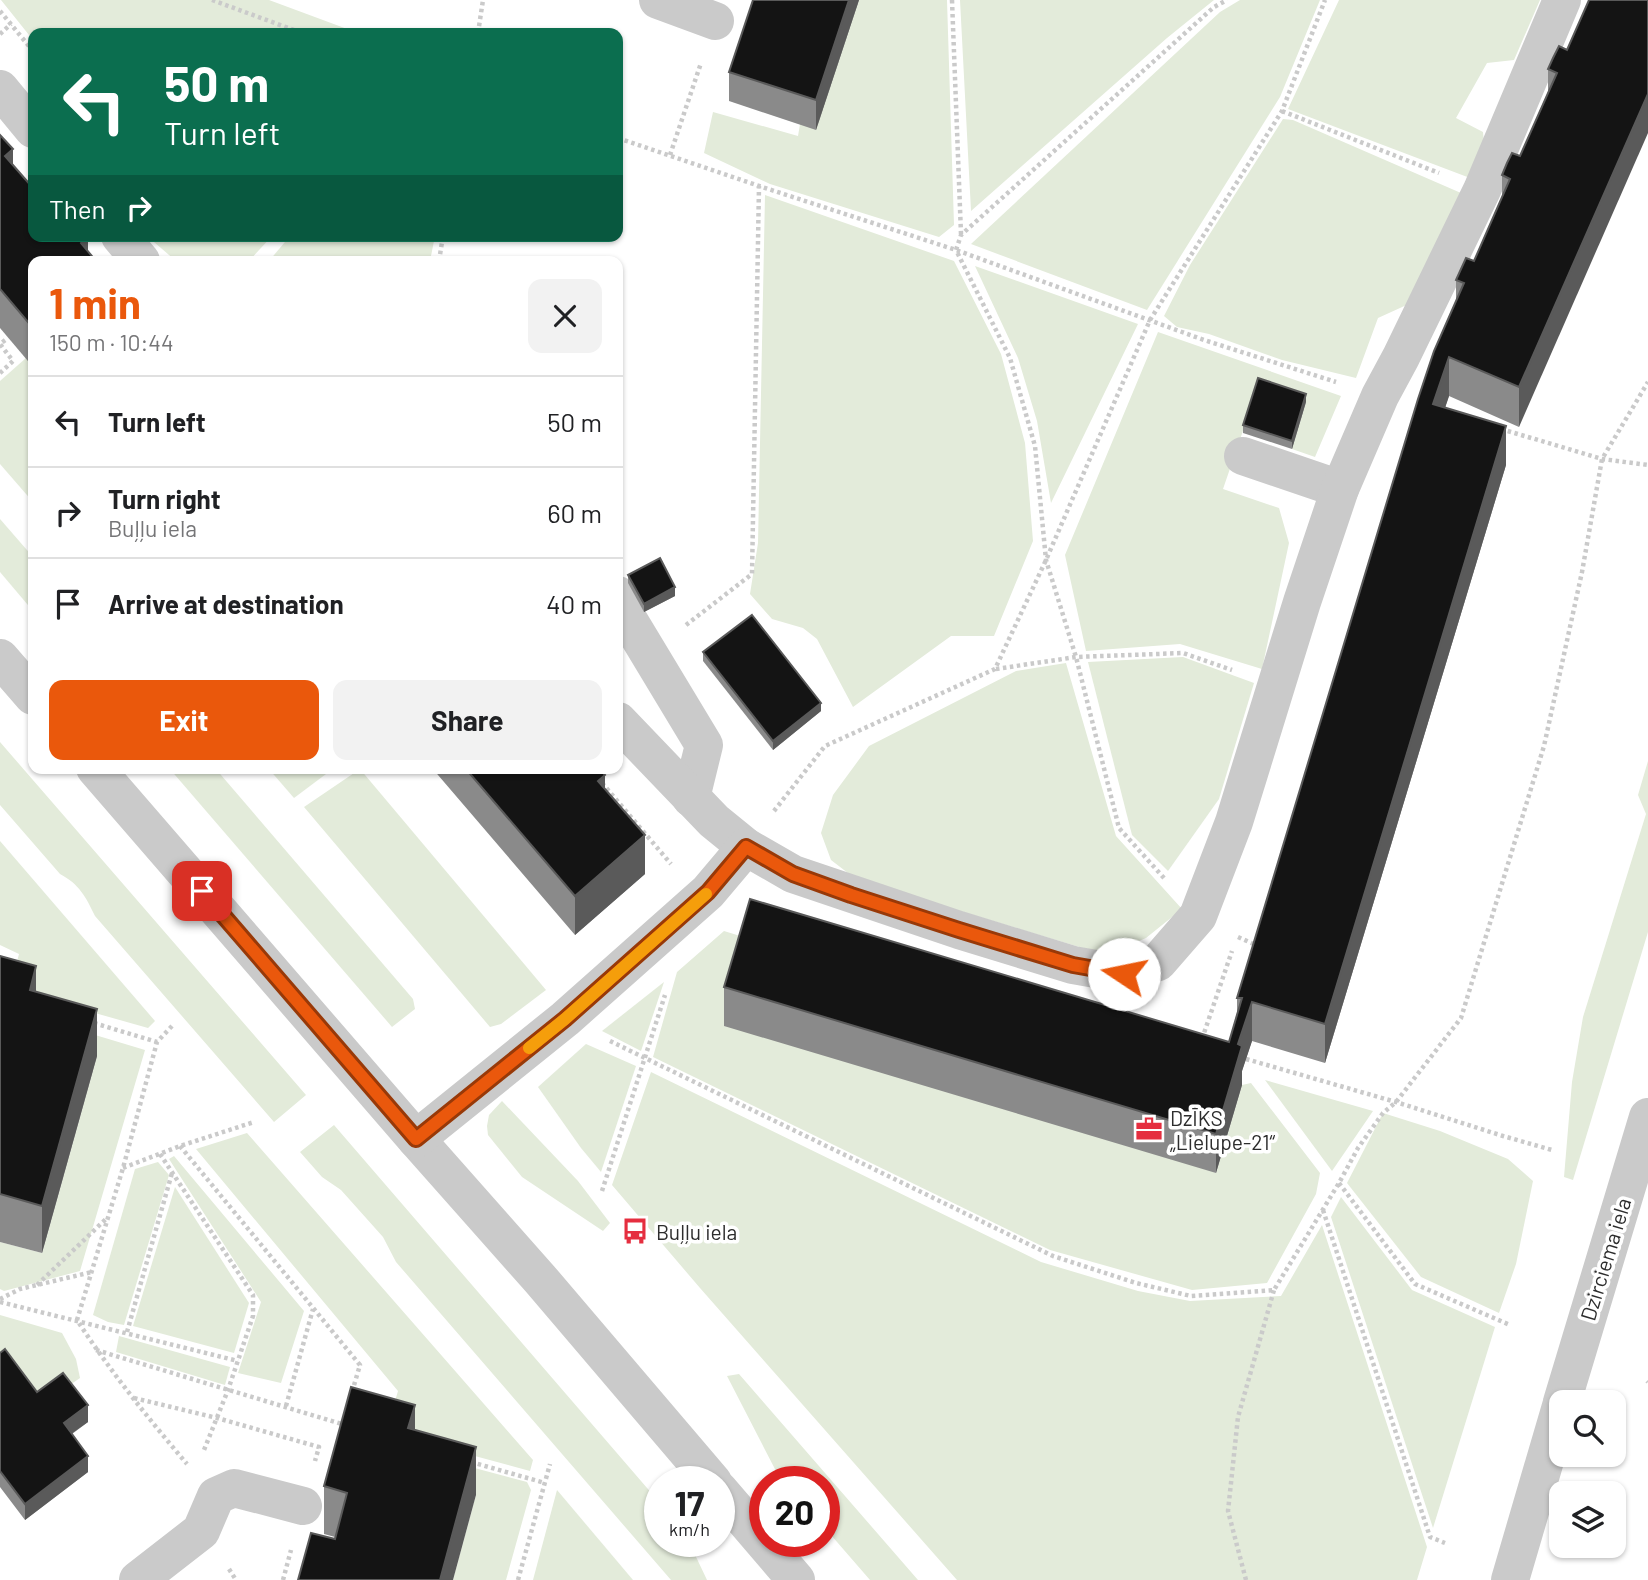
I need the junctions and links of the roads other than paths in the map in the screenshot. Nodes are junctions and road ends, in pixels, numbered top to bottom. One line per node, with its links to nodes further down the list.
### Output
1 (658, 0): 3 (street)
2 (1562, 0): 9 (street)
3 (715, 20)
4 (0, 89): 5 (street)
5 (28, 123)
6 (125, 242): 7 (street)
7 (137, 256)
8 (1243, 456): 9 (street)
9 (1340, 489): 16 (street)
10 (623, 607): 15 (street)
11 (0, 658): 12 (street)
12 (28, 690)
13 (623, 726): 15 (street)
14 (101, 774): 18 (street)
15 (691, 798): 16 (street)
16 (746, 847): 18 (street)
17 (1648, 1117): 19 (street, Dzirciema iela)
18 (416, 1139): 21 (street)
19 (1566, 1390)
20 (1549, 1448): 26 (street, Dzirciema iela)
21 (699, 1466)
22 (303, 1506): 24 (street)
23 (735, 1509): 25 (street)
24 (138, 1580)
25 (796, 1580)
26 (1510, 1580)

